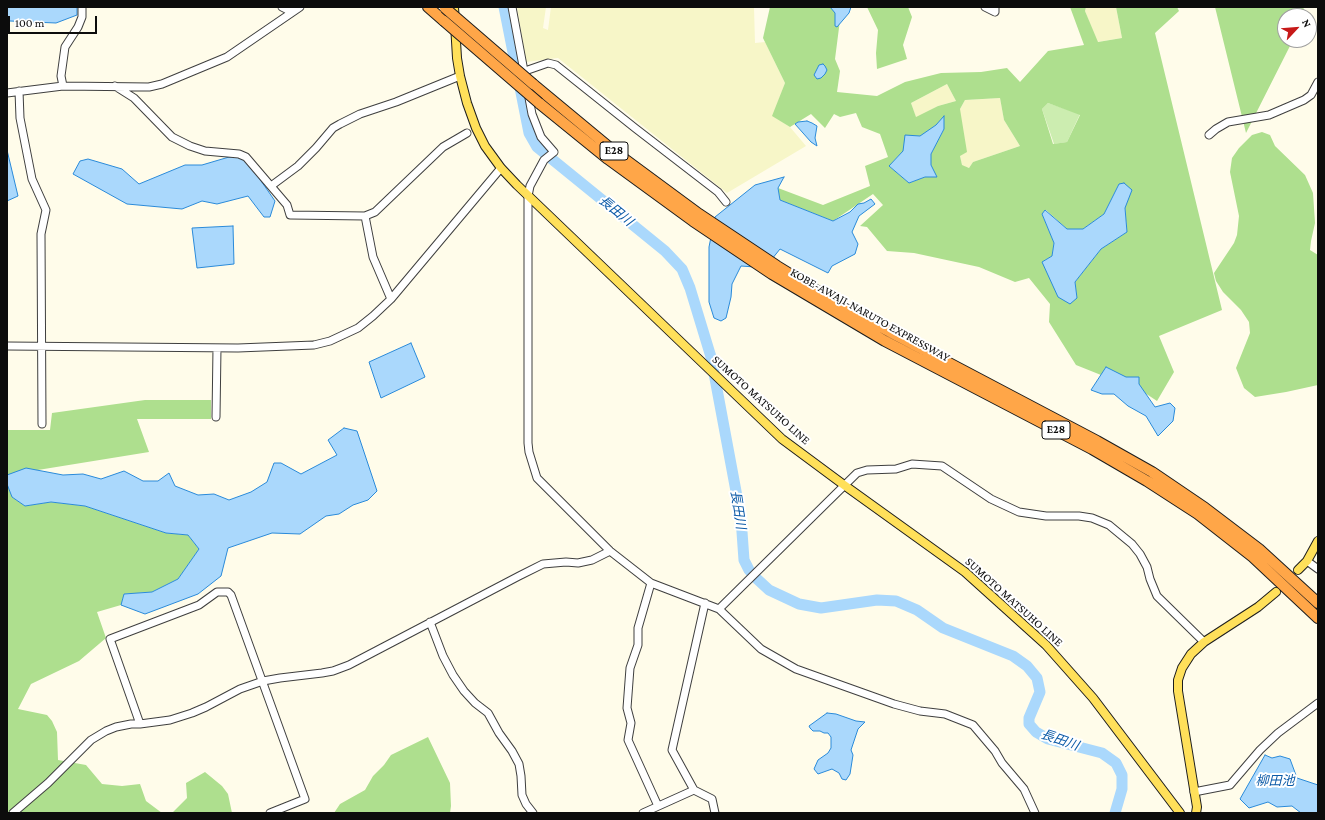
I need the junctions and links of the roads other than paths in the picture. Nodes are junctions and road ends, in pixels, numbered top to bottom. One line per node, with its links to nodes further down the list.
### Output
1 (82, 7): 13 (street)
2 (282, 7): 9 (street)
3 (300, 7): 9 (street)
4 (428, 7): 24 (highway, KOBE-AWAJI-NARUTO EXPRESSWAY / E28, bridge)
5 (448, 7): 11 (main road, SUMOTO MATSUHO LINE); 24 (highway, KOBE-AWAJI-NARUTO EXPRESSWAY / E28, bridge)
6 (512, 7): 10 (street)
7 (985, 7): 8 (street)
8 (995, 7)
9 (292, 12): 14 (street)
10 (524, 71): 21 (street); 22 (street)
11 (460, 76): 19 (main road, SUMOTO MATSUHO LINE); 20 (street)
12 (1318, 82): 18 (street)
13 (62, 86): 14 (street); 15 (street)
14 (115, 86): 20 (street)
15 (19, 91): 16 (street); 28 (street)
16 (7, 93)
17 (468, 133): 23 (street)
18 (1209, 135)
19 (501, 168): 21 (main road, SUMOTO MATSUHO LINE); 26 (street)
20 (271, 186): 23 (street)
21 (528, 196): 32 (main road, SUMOTO MATSUHO LINE); 34 (street)
22 (726, 202)
23 (366, 216): 26 (street)
24 (696, 218): 25 (highway, KOBE-AWAJI-NARUTO EXPRESSWAY / E28)
25 (774, 270): 40 (highway, KOBE-AWAJI-NARUTO EXPRESSWAY / E28); 43 (highway, KOBE-AWAJI-NARUTO EXPRESSWAY / E28)
26 (391, 299): 29 (street)
27 (7, 346): 28 (street)
28 (42, 347): 29 (street); 31 (street)
29 (217, 348): 30 (street)
30 (216, 417)
31 (42, 424)
32 (844, 485): 42 (street); 45 (street); 58 (main road, SUMOTO MATSUHO LINE)
33 (1318, 541): 35 (main road)
34 (610, 551): 38 (street); 44 (street)
35 (1307, 562): 36 (street); 37 (main road)
36 (1318, 569)
37 (1298, 570)
38 (651, 583): 41 (street); 51 (street)
39 (1276, 592): 45 (main road)
40 (1318, 603)
41 (705, 604): 42 (street); 49 (street)
42 (719, 609): 57 (street)
43 (1318, 618)
44 (430, 622): 46 (street); 54 (street)
45 (1204, 642): 50 (main road)
46 (263, 681): 48 (street); 48 (street); 53 (street)
47 (1318, 703): 50 (street)
48 (140, 724): 52 (street)
49 (694, 790): 51 (street); 56 (street)
50 (1194, 792): 59 (main road)
51 (658, 806): 55 (street)
52 (13, 813)
53 (270, 813)
54 (533, 813)
55 (643, 813)
56 (715, 813)
57 (1035, 813)
58 (1180, 813)
59 (1196, 813)

